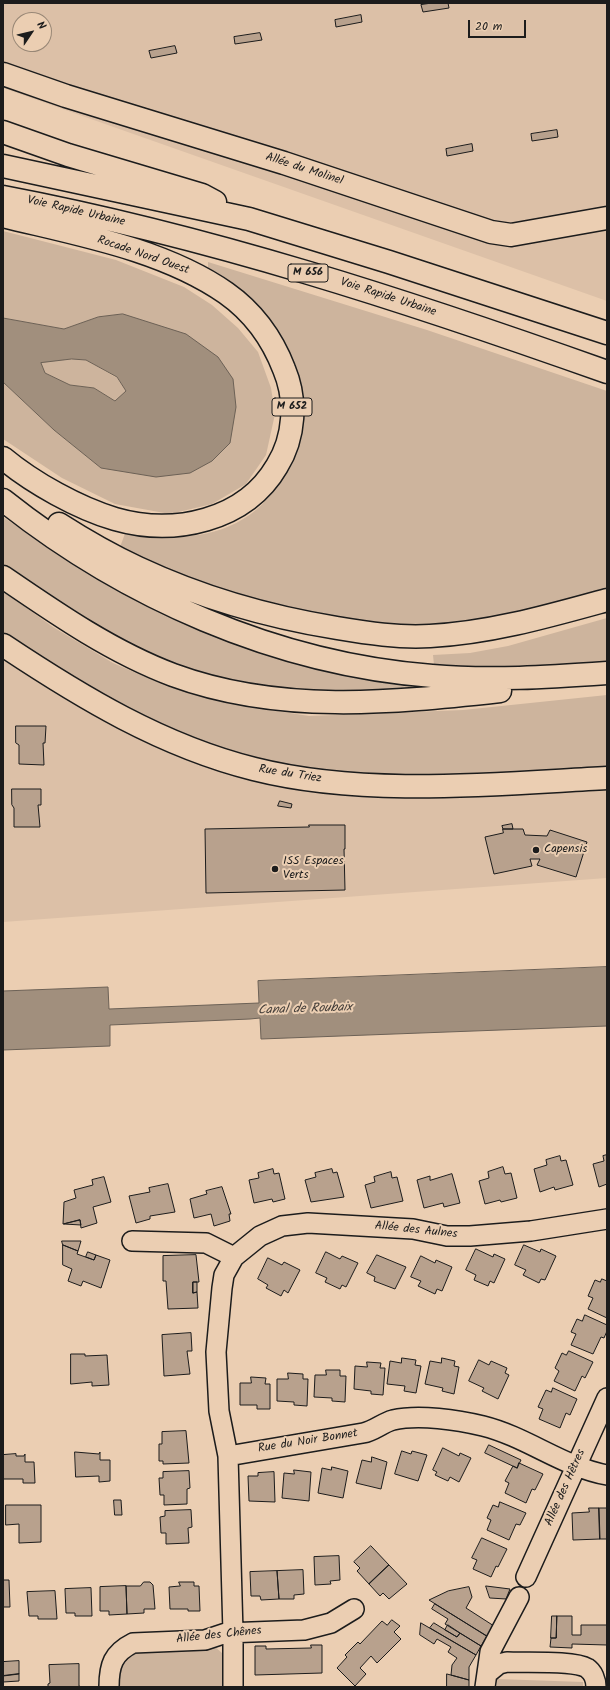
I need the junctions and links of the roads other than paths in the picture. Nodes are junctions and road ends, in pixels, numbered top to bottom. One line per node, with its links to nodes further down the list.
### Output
1 (3, 74): 6 (main road, Allée du Molinel)
2 (3, 132): 7 (main road)
3 (3, 166): 7 (main road)
4 (3, 197): 9 (main road, Voie Rapide Urbaine / M 656)
5 (3, 216): 10 (main road, Rocade Nord Ouest / M 652)
6 (607, 218)
7 (249, 219): 8 (main road)
8 (607, 333)
9 (607, 372)
10 (3, 458)
11 (3, 486): 14 (main road)
12 (3, 500): 16 (main road)
13 (3, 577): 17 (main road)
14 (607, 600)
15 (3, 644): 18 (main road, Rue du Triez)
16 (607, 673)
17 (607, 678)
18 (607, 778)
19 (607, 1219): 21 (street, Allée des Aulnes)
20 (132, 1241): 21 (street)
21 (234, 1257): 23 (street, Allée des Aulnes)
22 (607, 1398): 24 (street, Allée des Hêtres)
23 (228, 1456): 24 (street, Rue du Noir Bonnet); 29 (street)
24 (576, 1466): 25 (street, Rue du Noir Bonnet); 26 (street, Allée des Hêtres)
25 (607, 1475)
26 (526, 1577)
27 (519, 1597): 30 (street)
28 (354, 1609): 29 (street, Allée des Chênes)
29 (234, 1633): 31 (street, Allée des Chênes); 32 (street)
30 (487, 1680): 33 (street)
31 (109, 1687)
32 (233, 1687)
33 (596, 1687)

